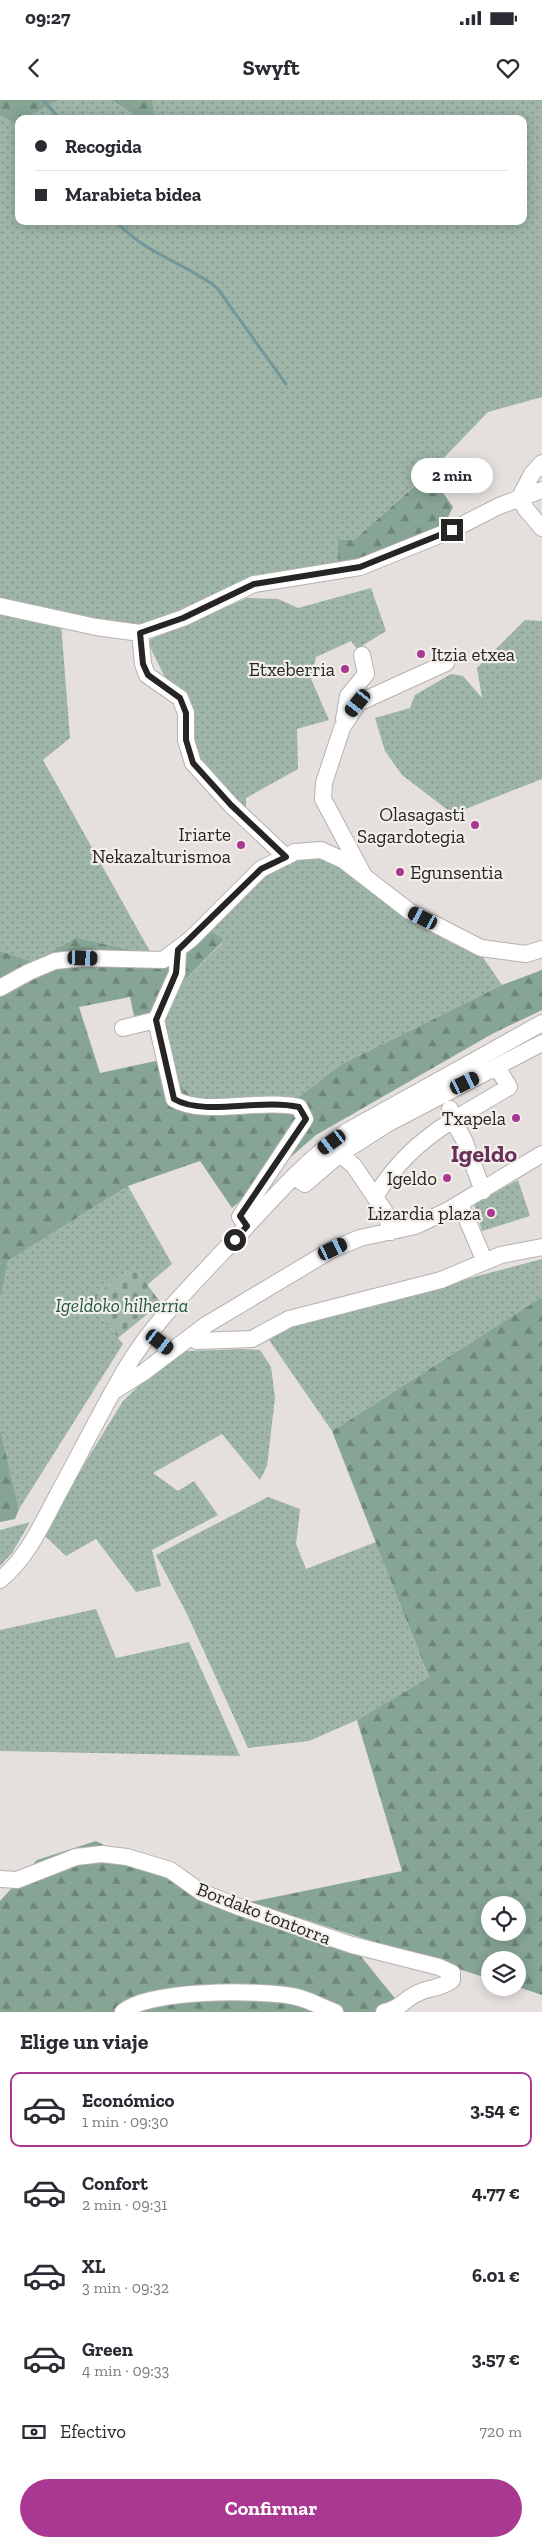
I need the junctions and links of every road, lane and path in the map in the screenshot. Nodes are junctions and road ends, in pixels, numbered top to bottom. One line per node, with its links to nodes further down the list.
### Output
1 (542, 463): 3 (street)
2 (542, 490): 3 (street)
3 (520, 497): 4 (street); 6 (street)
4 (542, 528)
5 (0, 606): 6 (street)
6 (140, 633): 10 (street)
7 (362, 655): 9 (street)
8 (446, 663): 9 (street)
9 (342, 728): 11 (street)
10 (286, 857): 11 (street); 13 (street)
11 (363, 876): 12 (street)
12 (542, 949)
13 (178, 950): 14 (street); 15 (street)
14 (0, 988)
15 (156, 1020): 17 (street); 27 (street)
16 (542, 1023): 23 (street)
17 (123, 1028)
18 (542, 1043): 19 (street)
19 (497, 1067): 20 (street); 21 (street)
20 (452, 1114): 24 (street); 25 (street)
21 (340, 1154): 23 (street); 25 (street)
22 (542, 1154): 24 (street)
23 (294, 1176): 27 (street)
24 (483, 1191): 26 (street)
25 (375, 1197): 28 (street)
26 (460, 1203): 28 (street); 30 (street)
27 (247, 1226): 31 (street)
28 (391, 1232): 32 (street)
29 (542, 1247): 30 (street)
30 (485, 1262): 32 (street)
31 (155, 1327): 33 (street); 34 (street)
32 (191, 1336): 33 (street)
33 (171, 1351): 34 (street)
34 (112, 1392): 35 (street)
35 (0, 1580)
36 (0, 1879): 39 (street, Bordako tontorra)
37 (123, 2012): 38 (street)
38 (335, 2012)
39 (384, 2012)

